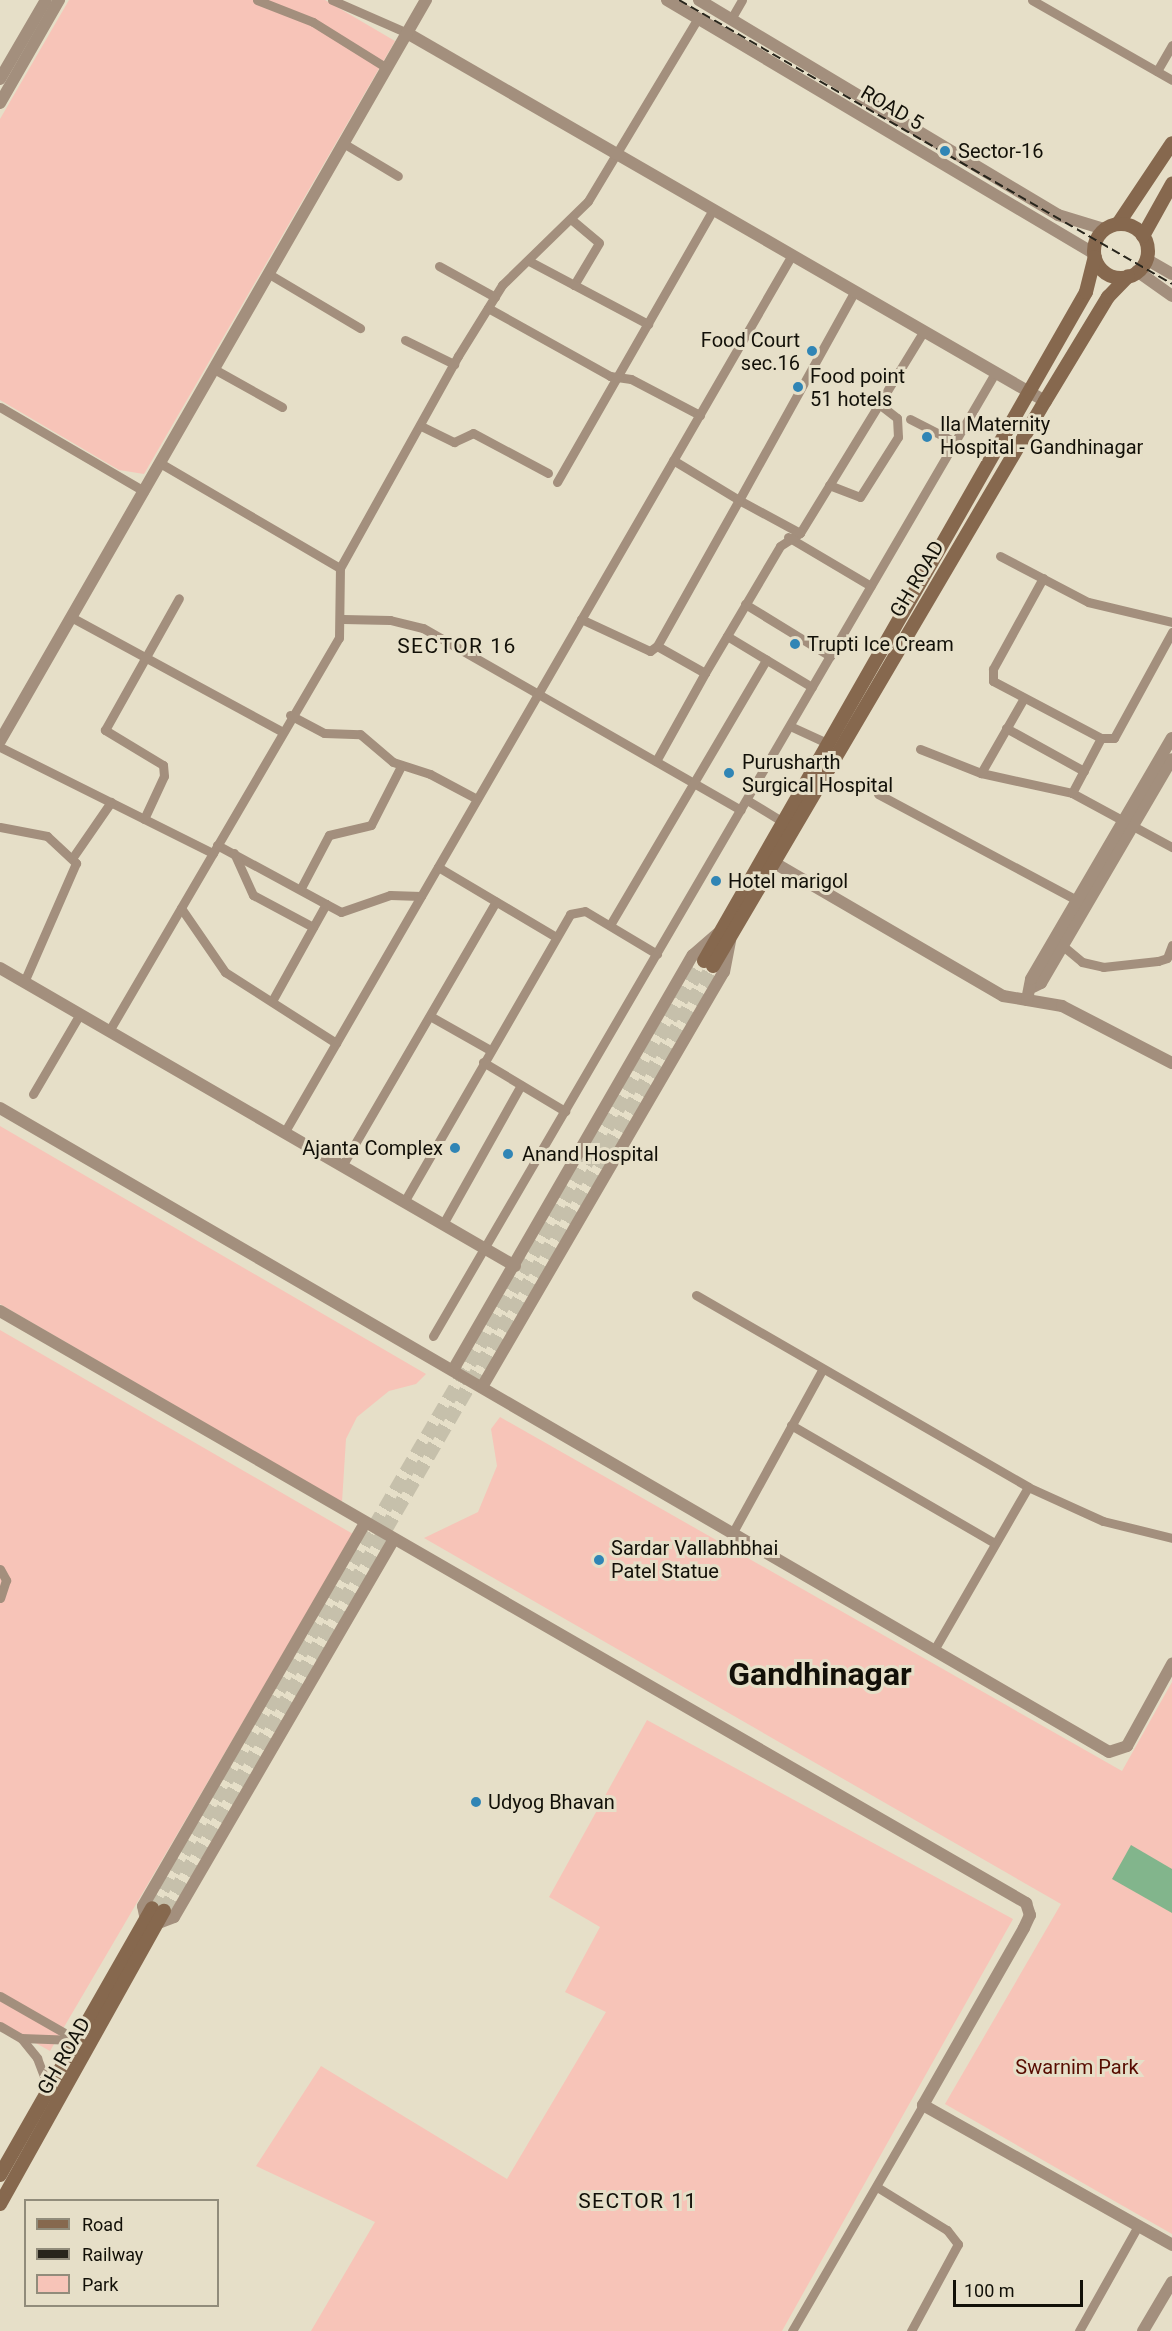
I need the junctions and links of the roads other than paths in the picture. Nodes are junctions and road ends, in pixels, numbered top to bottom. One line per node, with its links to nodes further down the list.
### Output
1 (46, 0): 17 (street)
2 (59, 0): 19 (street)
3 (258, 0): 15 (street)
4 (332, 0): 13 (street)
5 (426, 0): 13 (street)
6 (668, 0): 11 (street, ROAD 5)
7 (699, 0): 12 (street, ROAD 5)
8 (742, 0): 12 (street)
9 (1032, 0): 10 (street)
10 (1049, 4): 16 (street)
11 (698, 18): 22 (street); 31 (street, ROAD 5)
12 (731, 19): 28 (street, ROAD 5)
13 (407, 33): 15 (street); 22 (street)
14 (1172, 45): 16 (street)
15 (387, 68): 21 (street)
16 (1157, 71): 18 (street)
17 (0, 79)
18 (1172, 80)
19 (0, 103)
20 (1172, 143): 27 (main road)
21 (343, 144): 23 (street); 35 (street)
22 (619, 155): 25 (street); 26 (street)
23 (398, 176)
24 (1172, 184): 29 (main road)
25 (713, 210): 30 (street); 43 (street)
26 (572, 220): 33 (street); 38 (street)
27 (1118, 224): 28 (main road); 29 (main road)
28 (1104, 229): 31 (main road)
29 (1143, 237): 32 (main road)
30 (792, 255): 39 (street); 56 (street)
31 (1094, 256): 36 (main road); 51 (main road, GH ROAD)
32 (1146, 259): 36 (main road); 37 (street)
33 (528, 261): 38 (street); 41 (street)
34 (439, 266): 41 (street)
35 (269, 274): 44 (street); 48 (street)
36 (1132, 274): 40 (street); 52 (main road, GH ROAD)
37 (1172, 274)
38 (574, 285): 43 (street)
39 (855, 291): 45 (street); 66 (street)
40 (1172, 296)
41 (495, 297): 42 (street)
42 (488, 308): 47 (street); 50 (street)
43 (648, 324): 50 (street)
44 (360, 328)
45 (924, 331): 49 (street); 53 (street)
46 (405, 340): 47 (street)
47 (454, 364): 58 (street)
48 (214, 369): 55 (street); 61 (street)
49 (995, 373): 51 (street); 59 (street)
50 (617, 377): 56 (street); 63 (street)
51 (1027, 391): 52 (street); 96 (main road, GH ROAD)
52 (1045, 401): 115 (main road, GH ROAD)
53 (879, 404): 64 (street); 64 (street)
54 (0, 407): 65 (street)
55 (282, 407)
56 (699, 415): 60 (street)
57 (910, 419): 59 (street)
58 (421, 426): 62 (street); 70 (street)
59 (955, 441): 72 (street)
60 (673, 460): 66 (street); 77 (street)
61 (160, 463): 65 (street); 70 (street)
62 (548, 473)
63 (557, 482)
64 (829, 485): 67 (street)
65 (144, 491): 75 (street)
66 (739, 500): 67 (street); 81 (street)
67 (800, 532): 68 (street)
68 (788, 537): 72 (street); 74 (street)
69 (1000, 556): 71 (street)
70 (340, 568): 76 (street)
71 (1043, 578): 78 (street); 88 (street)
72 (871, 586): 83 (street)
73 (179, 598): 82 (street)
74 (745, 604): 80 (street); 83 (street)
75 (71, 617): 82 (street); 95 (street)
76 (343, 619): 87 (street); 89 (street)
77 (581, 619): 81 (street); 87 (street)
78 (1172, 621)
79 (1172, 632): 93 (street)
80 (727, 636): 84 (street); 85 (street)
81 (657, 646): 85 (street)
82 (145, 656): 92 (street); 111 (street)
83 (830, 656): 86 (street)
84 (766, 660): 86 (street); 104 (street)
85 (705, 673): 100 (street)
86 (812, 687): 90 (street)
87 (538, 693): 100 (street); 107 (street)
88 (1024, 698): 91 (street); 93 (street)
89 (290, 715): 92 (street); 101 (street)
90 (790, 726): 96 (street); 108 (street)
91 (1006, 728): 102 (street); 103 (street)
92 (281, 731): 117 (street)
93 (1101, 738): 102 (street)
94 (1172, 738): 112 (street)
95 (0, 741)
96 (827, 743): 113 (main road, GH ROAD)
97 (0, 747): 109 (street)
98 (920, 749): 103 (street)
99 (1172, 759): 112 (street)
100 (656, 760): 104 (street)
101 (401, 766): 107 (street); 123 (street)
102 (1084, 771): 106 (street)
103 (981, 773): 106 (street)
104 (695, 783): 110 (street); 129 (street)
105 (878, 794): 126 (street)
106 (1072, 794): 112 (street)
107 (477, 799): 122 (street)
108 (747, 800): 110 (street); 113 (street)
109 (111, 802): 111 (street); 120 (street)
110 (741, 810): 135 (street)
111 (144, 819): 117 (street)
112 (1130, 821): 116 (street); 126 (street)
113 (783, 822): 115 (street); 119 (main road, GH ROAD)
114 (0, 827): 120 (street)
115 (797, 830): 121 (main road, GH ROAD)
116 (1172, 847)
117 (215, 849): 118 (street); 128 (street)
118 (234, 853): 123 (street); 130 (street)
119 (762, 856): 121 (street); 131 (main road, GH ROAD)
120 (74, 857): 138 (street)
121 (777, 864): 131 (main road, GH ROAD); 140 (street)
122 (438, 867): 124 (street); 125 (street)
123 (302, 888): 127 (street)
124 (421, 896): 127 (street); 145 (street)
125 (496, 901): 132 (street); 143 (street)
126 (1082, 903): 134 (street); 139 (street)
127 (326, 904): 130 (street)
128 (180, 908): 141 (street); 144 (street)
129 (610, 925): 132 (street); 135 (street)
130 (313, 927): 141 (street)
131 (725, 935): 136 (main road); 158 (street); 164 (street)
132 (556, 937): 146 (street)
133 (1172, 945): 134 (street)
134 (1063, 946): 139 (street)
135 (657, 954): 152 (street)
136 (709, 964)
137 (0, 968): 138 (street)
138 (24, 982): 142 (street)
139 (1033, 987): 140 (street)
140 (1027, 1000): 148 (street)
141 (272, 1001): 145 (street)
142 (80, 1014): 144 (street); 150 (street)
143 (430, 1016): 146 (street); 154 (street)
144 (108, 1031): 153 (street)
145 (336, 1043): 153 (street)
146 (490, 1050): 147 (street)
147 (483, 1062): 149 (street); 155 (street)
148 (1172, 1063)
149 (521, 1085): 152 (street); 156 (street)
150 (33, 1094)
151 (0, 1108): 162 (street)
152 (566, 1111): 157 (street)
153 (284, 1133): 154 (street)
154 (342, 1166): 155 (street)
155 (404, 1202): 156 (street)
156 (443, 1224): 157 (street)
157 (485, 1249): 158 (street); 161 (street)
158 (515, 1266): 162 (street)
159 (696, 1295): 163 (street)
160 (0, 1311): 167 (street)
161 (433, 1336)
162 (453, 1370): 164 (street)
163 (822, 1370): 165 (street); 166 (street)
164 (482, 1387): 168 (street)
165 (791, 1425): 168 (street); 171 (street)
166 (1028, 1487): 169 (street); 171 (street)
167 (365, 1523): 170 (street); 177 (street)
168 (733, 1532): 174 (street)
169 (1172, 1538)
170 (393, 1539): 177 (street); 184 (street)
171 (993, 1542): 174 (street)
172 (0, 1569): 173 (street)
173 (0, 1598)
174 (934, 1650): 175 (street)
175 (1172, 1664)
176 (158, 1910): 177 (main road)
177 (151, 1922): 181 (main road, GH ROAD); 182 (main road, GH ROAD)
178 (0, 1995): 181 (street)
179 (0, 2026): 180 (street)
180 (21, 2038): 181 (street); 183 (street)
181 (77, 2040): 182 (street); 183 (main road, GH ROAD)
182 (92, 2048): 187 (main road, GH ROAD)
183 (49, 2089): 185 (main road, GH ROAD)
184 (923, 2105): 186 (street); 188 (street)
185 (0, 2175)
186 (877, 2187): 191 (street); 192 (street)
187 (0, 2204)
188 (1138, 2226): 189 (street); 193 (street)
189 (1172, 2245)
190 (1172, 2282): 194 (street)
191 (792, 2331)
192 (910, 2331)
193 (1079, 2331)
194 (1143, 2331)

